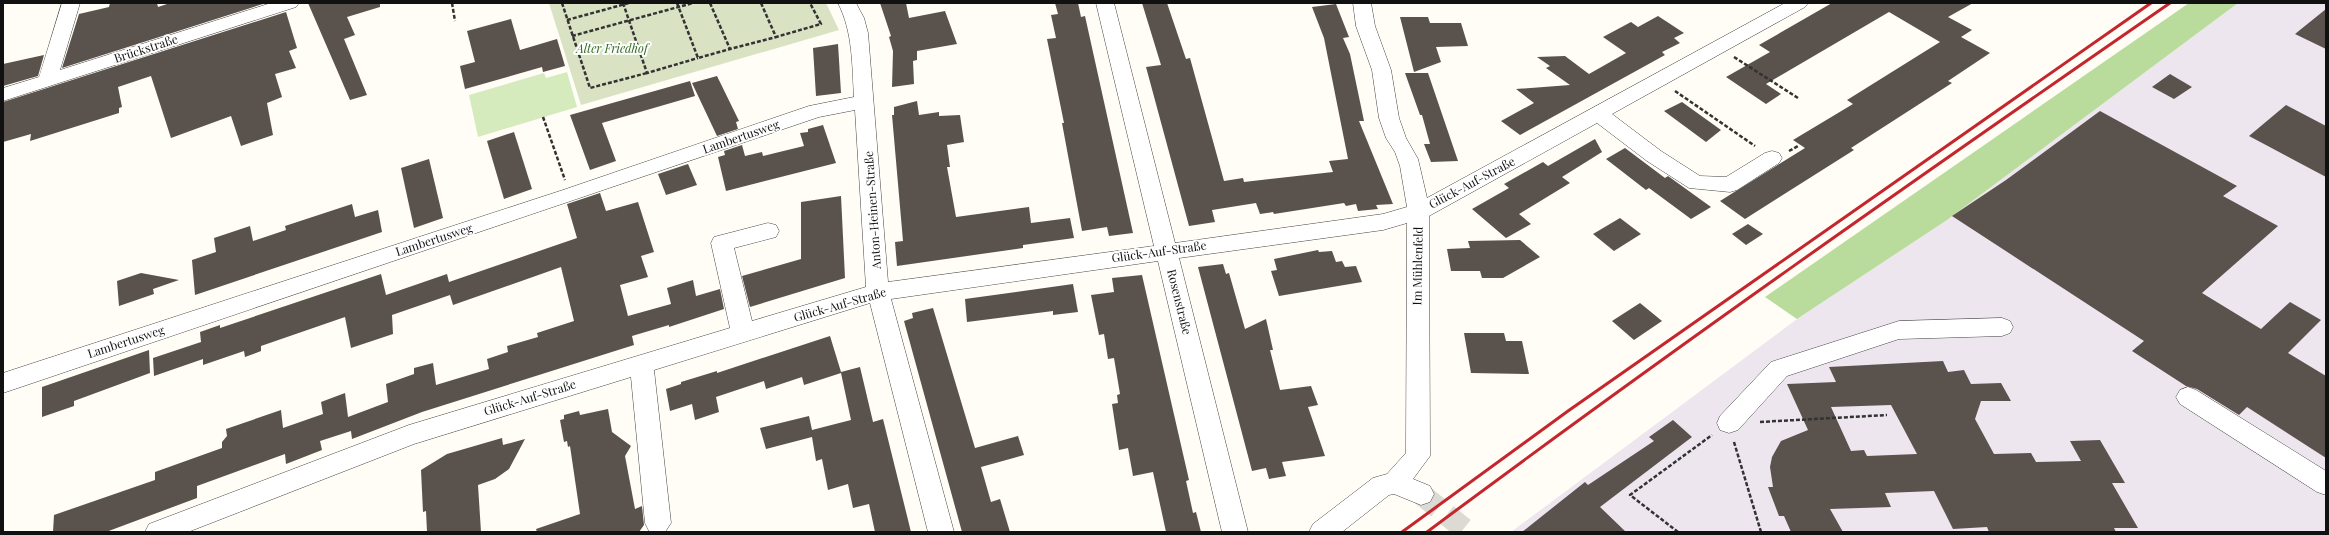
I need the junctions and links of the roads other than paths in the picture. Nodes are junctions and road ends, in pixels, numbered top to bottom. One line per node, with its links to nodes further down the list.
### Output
1 (71, 3): 7 (street)
2 (290, 3): 7 (street, Brückstraße)
3 (847, 3): 9 (street, Anton-Heinen-Straße)
4 (1105, 3): 14 (street, Rosenstraße)
5 (1362, 3): 12 (street, Im Mühlenfeld)
6 (1799, 3): 10 (street, Glück-Auf-Straße)
7 (47, 81): 8 (street, Brückstraße)
8 (3, 95)
9 (865, 102): 15 (street, Anton-Heinen-Straße); 19 (street, Lambertusweg)
10 (1597, 113): 11 (street); 12 (street, Glück-Auf-Straße)
11 (1772, 158)
12 (1418, 212): 14 (street, Glück-Auf-Straße); 22 (street, Im Mühlenfeld)
13 (768, 231): 17 (street)
14 (1166, 250): 15 (street, Glück-Auf-Straße); 28 (street, Rosenstraße)
15 (878, 292): 17 (street, Glück-Auf-Straße); 27 (street, Anton-Heinen-Straße)
16 (2002, 327): 21 (street)
17 (743, 333): 18 (street, Glück-Auf-Straße)
18 (642, 364): 25 (street); 26 (street, Glück-Auf-Straße)
19 (3, 383)
20 (2188, 397): 23 (street)
21 (1729, 423)
22 (1395, 483): 24 (street); 29 (street)
23 (2326, 484)
24 (1421, 494)
25 (658, 523)
26 (158, 532)
27 (941, 532)
28 (1235, 532)
29 (1322, 532)

